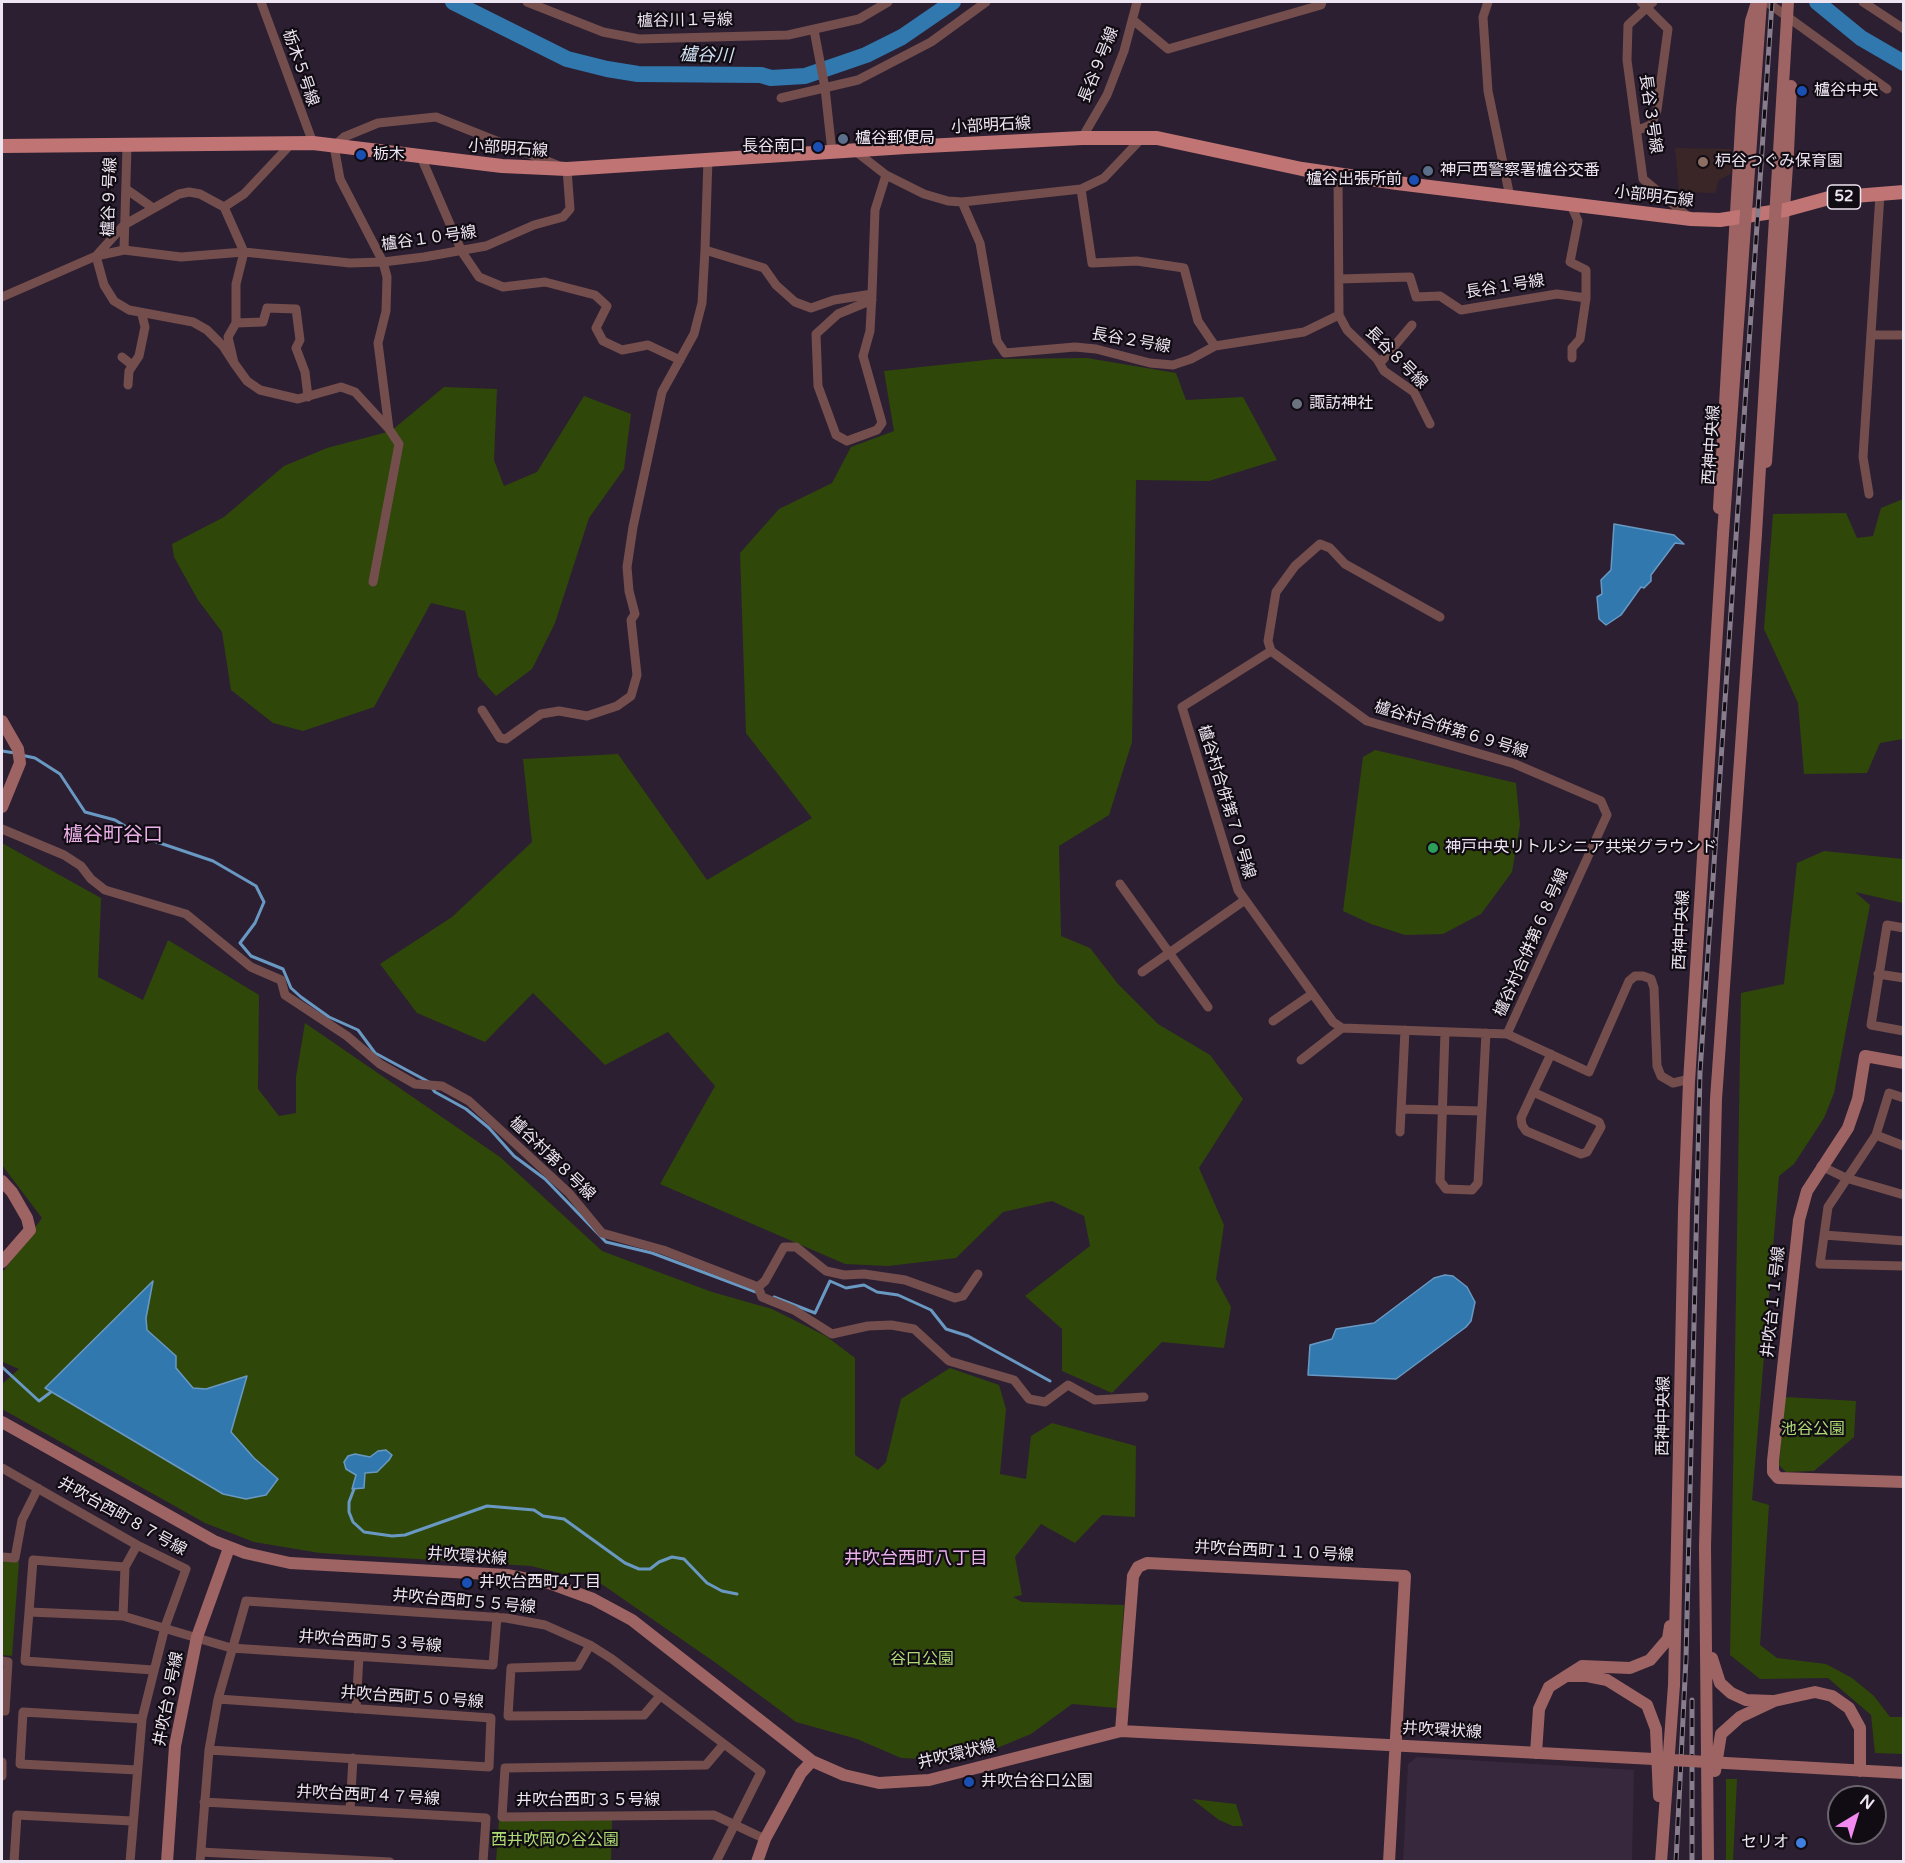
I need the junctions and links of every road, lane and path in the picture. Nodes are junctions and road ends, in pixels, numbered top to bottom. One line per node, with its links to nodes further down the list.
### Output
1 (261, 2): 24 (street, 栃木５号線)
2 (527, 2): 13 (street, 櫨谷川１号線)
3 (888, 2): 15 (street, 櫨谷川１号線)
4 (986, 2): 17 (street)
5 (1137, 2): 14 (street, 長谷９号線)
6 (1322, 2): 14 (street)
7 (1488, 2): 39 (street)
8 (1759, 2): 45 (street); 78 (street, 西神中央線, bridge)
9 (1767, 2): 18 (street)
10 (1790, 2): 44 (street, bridge); 79 (street, bridge)
11 (1863, 2): 16 (street)
12 (1647, 3): 20 (street, 長谷３号線); 20 (street)
13 (544, 6): 15 (street, 櫨谷川１号線)
14 (1133, 20): 21 (street, 長谷９号線)
15 (814, 30): 17 (street)
16 (1904, 30)
17 (825, 88): 19 (street); 29 (street)
18 (1887, 89)
19 (781, 98)
20 (1638, 130): 46 (street, 長谷３号線)
21 (1082, 138): 22 (main road, 小部明石線 / 52); 28 (main road, 小部明石線 / 52)
22 (1142, 138): 33 (main road, 小部明石線 / 52); 36 (street)
23 (292, 143): 24 (main road, 小部明石線 / 52); 26 (main road, 小部明石線 / 52); 42 (street)
24 (312, 143): 27 (main road, 小部明石線 / 52)
25 (2, 146): 26 (main road, 小部明石線 / 52)
26 (127, 146): 35 (street, 櫨谷９号線)
27 (334, 146): 30 (main road, 小部明石線 / 52); 32 (street); 53 (street)
28 (854, 150): 29 (main road, 小部明石線 / 52); 34 (street)
29 (832, 152): 31 (main road, 小部明石線 / 52)
30 (421, 157): 32 (main road, 小部明石線 / 52); 51 (street)
31 (708, 159): 32 (main road, 小部明石線 / 52); 49 (street)
32 (567, 169): 51 (street, 櫨谷１０号線)
33 (1338, 174): 39 (main road, 小部明石線 / 52); 54 (street)
34 (886, 175): 40 (street); 56 (street)
35 (126, 189): 43 (street); 47 (street, 櫨谷９号線)
36 (1081, 189): 40 (street); 64 (street)
37 (1904, 192): 38 (main road, 小部明石線 / 52)
38 (1880, 194): 44 (main road, 小部明石線 / 52); 62 (street)
39 (1510, 196): 41 (main road, 小部明石線 / 52)
40 (962, 202): 64 (street, 長谷２号線)
41 (1571, 204): 46 (main road, 小部明石線 / 52); 57 (street)
42 (224, 207): 43 (street, 櫨谷１０号線); 50 (street)
43 (153, 208): 47 (street, 櫨谷１０号線)
44 (1785, 210): 45 (main road, 小部明石線 / 52); 79 (street)
45 (1736, 216): 46 (main road, 小部明石線 / 52); 78 (street)
46 (1691, 219)
47 (124, 225): 48 (street, 櫨谷９号線); 52 (street, 櫨谷１０号線)
48 (124, 250): 50 (street, 櫨谷１０号線); 52 (street, 櫨谷１０号線)
49 (705, 250): 56 (street); 67 (street)
50 (244, 252): 53 (street, 櫨谷１０号線); 60 (street)
51 (462, 252): 53 (street, 櫨谷１０号線); 67 (street)
52 (96, 256): 55 (street, 櫨谷１０号線); 58 (street)
53 (382, 262): 74 (street)
54 (1339, 279): 57 (street, 長谷１号線); 59 (street)
55 (2, 297)
56 (872, 297): 56 (street)
57 (1586, 298): 66 (street)
58 (142, 315): 68 (street); 70 (street)
59 (1339, 315): 64 (street); 69 (street, 長谷８号線)
60 (236, 323): 68 (street); 72 (street)
61 (1412, 325): 69 (street)
62 (1872, 335): 63 (street); 75 (street)
63 (1904, 335)
64 (1215, 346)
65 (122, 357): 70 (street)
66 (1572, 358)
67 (680, 360): 81 (street)
68 (234, 363): 72 (street)
69 (1380, 363): 73 (street, 長谷８号線)
70 (132, 365): 71 (street)
71 (128, 385)
72 (308, 397): 74 (street)
73 (1430, 424)
74 (389, 429): 76 (street)
75 (1869, 494)
76 (373, 582)
77 (1440, 617): 80 (street)
78 (1717, 633): 105 (street, 西神中央線)
79 (1749, 634): 131 (street)
80 (1271, 651): 84 (street, 櫨谷村合併第６９号線); 87 (street, 櫨谷村合併第７０号線)
81 (482, 710)
82 (2, 721): 83 (street)
83 (2, 807)
84 (1606, 815): 101 (street, 櫨谷村合併第６８号線)
85 (2, 829): 123 (street, 櫨谷村第８号線)
86 (1120, 884): 89 (street)
87 (1245, 900): 89 (street); 93 (street, 櫨谷村合併第７０号線)
88 (1904, 928): 91 (street)
89 (1171, 952): 90 (street); 94 (street)
90 (1142, 972)
91 (1878, 974): 92 (street); 98 (street)
92 (1904, 978)
93 (1312, 994): 95 (street); 96 (street, 櫨谷村合併第７０号線)
94 (1209, 1007)
95 (1273, 1021)
96 (1342, 1028): 97 (street); 103 (street)
97 (1405, 1030): 99 (street); 108 (street)
98 (1904, 1031)
99 (1445, 1032): 100 (street); 109 (street)
100 (1486, 1033): 101 (street); 110 (street)
101 (1507, 1034): 102 (street, 櫨谷村合併第６８号線)
102 (1551, 1054): 105 (street, 櫨谷村合併第６８号線); 106 (street)
103 (1301, 1060)
104 (1904, 1063): 114 (street, 井吹台１１号線)
105 (1690, 1079): 129 (street, 西神中央線)
106 (1533, 1092): 106 (street)
107 (1904, 1098): 112 (street)
108 (1402, 1109): 109 (street); 111 (street)
109 (1440, 1109): 110 (street); 110 (street)
110 (1481, 1112)
111 (1400, 1132)
112 (1876, 1135): 113 (street); 115 (street)
113 (1904, 1146)
114 (1821, 1166): 115 (street); 127 (street, 井吹台１１号線)
115 (1846, 1178): 117 (street); 118 (street)
116 (2, 1181): 120 (street)
117 (1904, 1195)
118 (1824, 1235): 119 (street); 121 (street)
119 (1904, 1241)
120 (2, 1262)
121 (1904, 1266)
122 (978, 1274): 123 (street)
123 (759, 1291): 124 (street, 櫨谷村第８号線)
124 (1144, 1397)
125 (2, 1422): 132 (street, 井吹環状線)
126 (2, 1468): 128 (street, 井吹台西町８７号線)
127 (1904, 1482)
128 (38, 1488): 130 (street, 井吹台西町８７号線); 133 (street)
129 (1678, 1543): 145 (street); 170 (street, 西神中央線)
130 (137, 1545): 134 (street); 138 (street, 井吹台西町８７号線)
131 (1705, 1547): 148 (street); 180 (street)
132 (229, 1548): 139 (street, 井吹台９号線); 158 (street, 井吹環状線)
133 (2, 1557)
134 (125, 1567): 135 (street); 136 (street)
135 (29, 1612): 136 (street, 井吹台西町５３号線); 144 (street)
136 (123, 1616): 138 (street, 井吹台西町５３号線)
137 (497, 1617): 140 (street, 井吹台西町５５号線); 141 (street, 井吹台西町５５号線); 142 (street, 井吹台西町５３号線)
138 (165, 1627): 139 (street, 井吹台西町５３号線); 144 (street, 井吹台西町８７号線)
139 (198, 1637): 141 (street, 井吹台西町５３号線); 174 (street, 井吹台９号線)
140 (590, 1645): 146 (street, 井吹台西町５５号線); 146 (street)
141 (231, 1647): 142 (street, 井吹台西町５３号線); 147 (street, 井吹台西町５５号線)
142 (359, 1656): 149 (street)
143 (2, 1661): 150 (street)
144 (153, 1670): 151 (street, 井吹台西町８７号線)
145 (1565, 1676): 156 (street); 170 (street)
146 (660, 1696): 153 (street, 井吹台西町５５号線)
147 (218, 1700): 149 (street, 井吹台西町５０号線); 155 (street, 井吹台西町５５号線)
148 (1774, 1701): 161 (street); 180 (street)
149 (356, 1709): 157 (street, 井吹台西町５０号線)
150 (2, 1711)
151 (142, 1719): 160 (street, 井吹台西町８７号線); 160 (street)
152 (1121, 1731): 154 (street, 井吹環状線); 154 (street, 井吹台西町１１０号線); 158 (street, 井吹環状線)
153 (723, 1745): 167 (street, 井吹台西町５５号線); 167 (street, 井吹台西町３５号線)
154 (1397, 1745): 156 (street, 井吹環状線); 179 (street)
155 (209, 1750): 157 (street, 井吹台西町５０号線); 164 (street, 井吹台西町５５号線)
156 (1536, 1753): 161 (street, 井吹環状線, bridge)
157 (353, 1758): 165 (street)
158 (812, 1761): 168 (street)
159 (2, 1762): 163 (street)
160 (137, 1770): 166 (street, 井吹台西町８７号線)
161 (1860, 1772): 162 (street, 井吹環状線)
162 (1904, 1773)
163 (2, 1776)
164 (204, 1802): 165 (street, 井吹台西町４７号線); 169 (street, 井吹台西町５５号線)
165 (350, 1810): 176 (street, 井吹台西町４７号線)
166 (132, 1821): 172 (street); 173 (street, 井吹台西町８７号線)
167 (732, 1824): 168 (street, 井吹台西町３５号線); 177 (street, 井吹台西町５５号線)
168 (765, 1839): 178 (street)
169 (200, 1857): 171 (street)
170 (1661, 1859)
171 (347, 1860): 175 (street)
172 (14, 1862)
173 (130, 1862)
174 (167, 1862)
175 (390, 1862)
176 (483, 1862)
177 (716, 1862)
178 (758, 1862)
179 (1389, 1862)
180 (1710, 1862)

